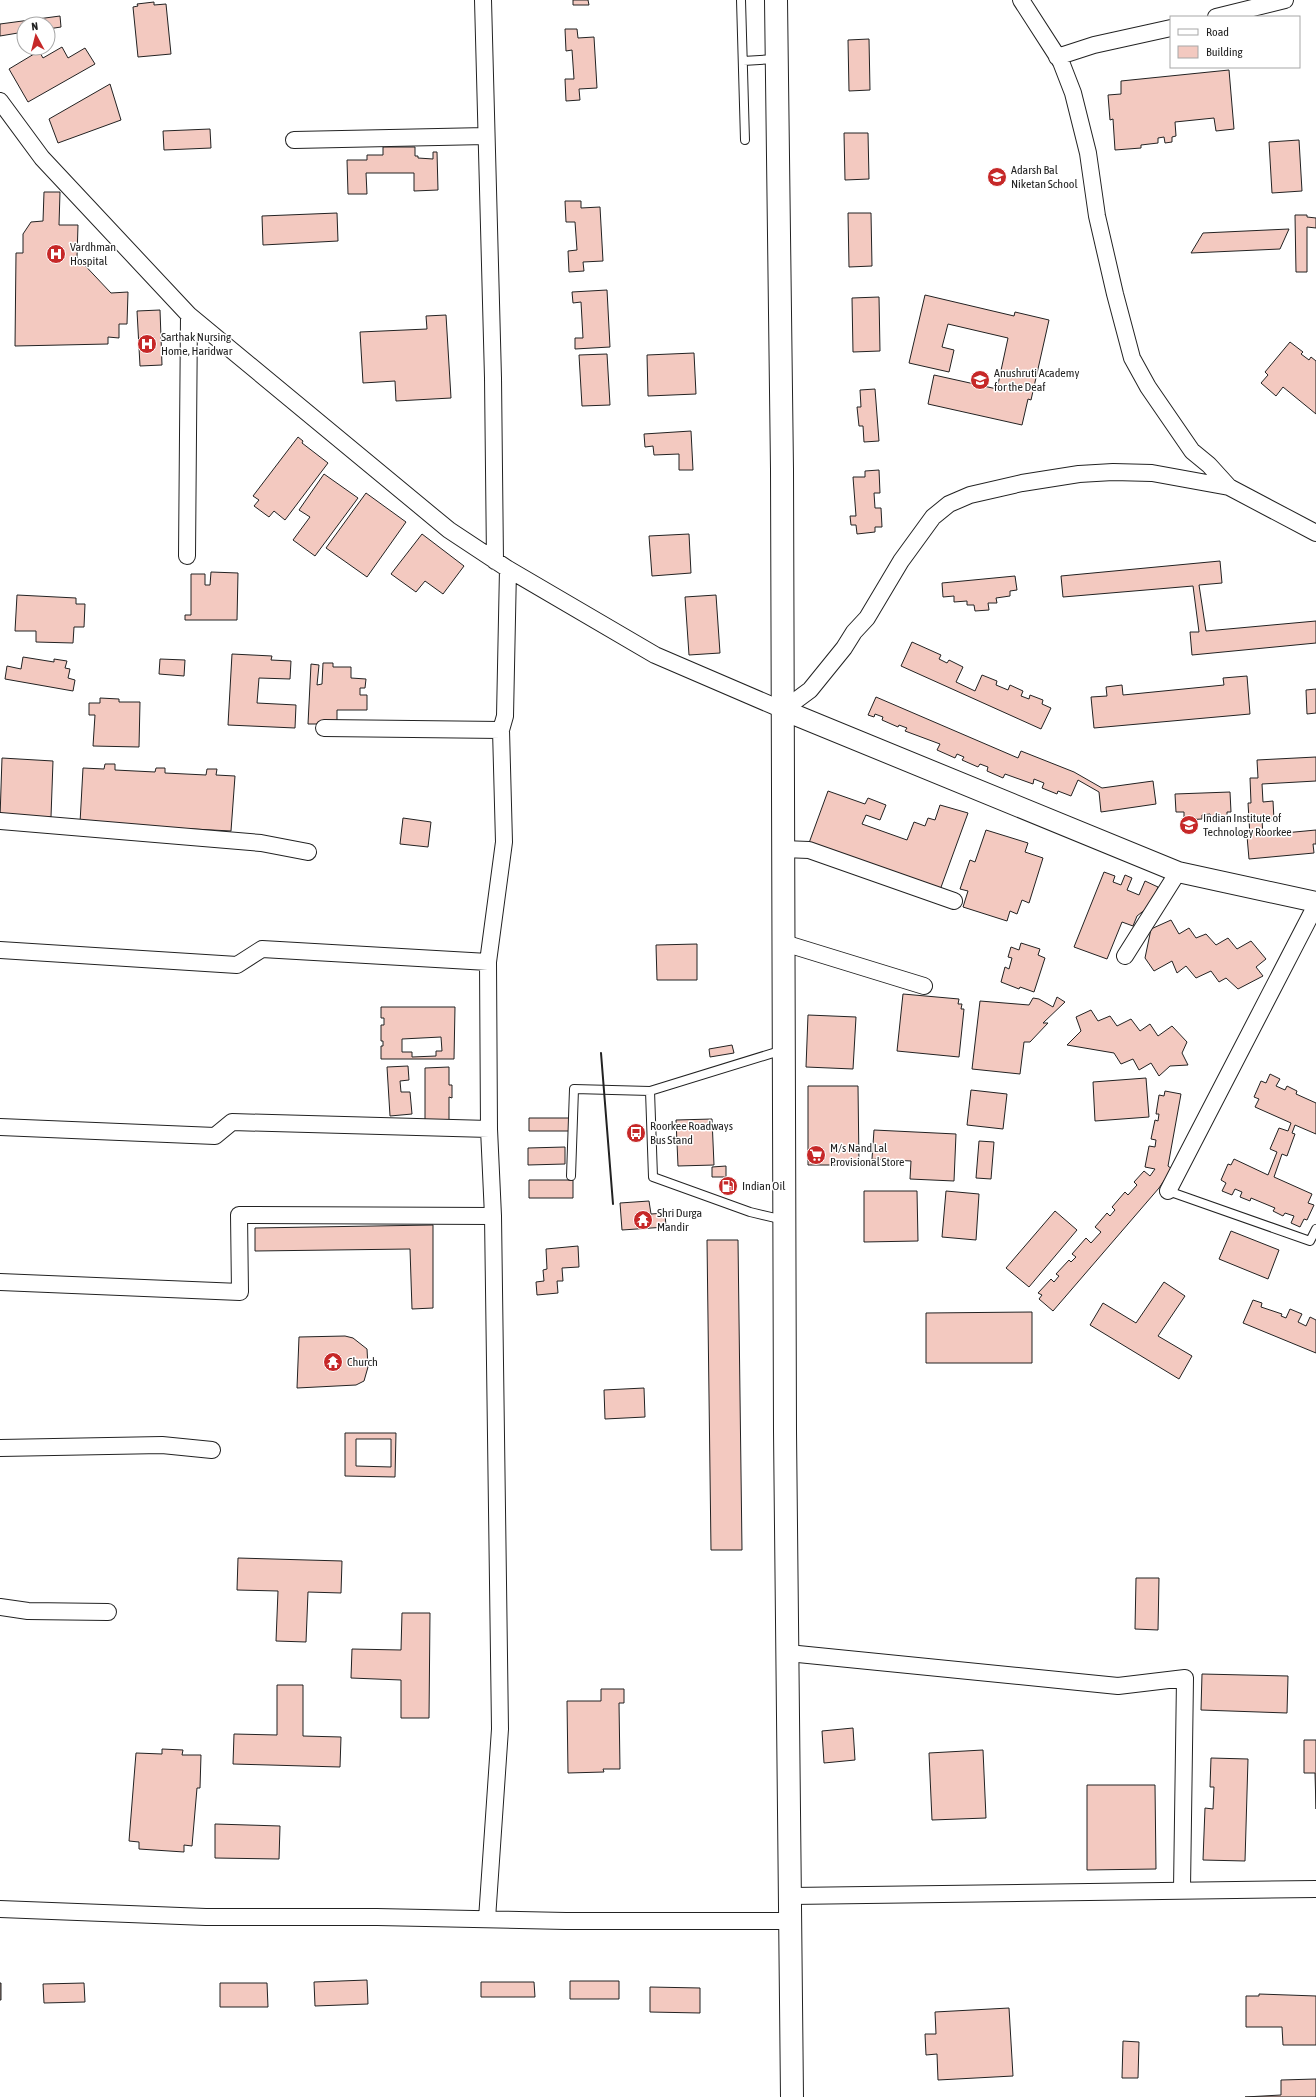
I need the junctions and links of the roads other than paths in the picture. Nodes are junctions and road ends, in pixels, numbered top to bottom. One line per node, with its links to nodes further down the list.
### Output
1 (482, 0): 12 (street)
2 (741, 0): 10 (lane)
3 (776, 0): 9 (main road)
4 (1021, 0): 8 (street)
5 (1284, 0): 6 (street)
6 (1220, 16)
7 (1170, 28): 8 (street)
8 (1057, 57): 16 (street)
9 (777, 59): 10 (lane); 20 (main road)
10 (743, 61): 14 (lane)
11 (0, 101): 15 (street)
12 (486, 136): 13 (street); 19 (street)
13 (294, 140)
14 (745, 140)
15 (189, 315): 18 (street); 19 (street)
16 (1229, 487): 17 (street); 20 (street)
17 (1316, 533)
18 (187, 556)
19 (501, 565): 20 (street); 22 (street)
20 (783, 710): 24 (main road); 26 (street)
21 (324, 728): 22 (street)
22 (501, 730): 32 (street)
23 (0, 821): 25 (street)
24 (783, 849): 27 (street); 29 (main road)
25 (308, 852)
26 (1178, 872): 28 (street); 31 (street)
27 (954, 901)
28 (1312, 903): 39 (street)
29 (784, 943): 33 (street); 34 (main road)
30 (0, 950): 32 (street)
31 (1125, 956)
32 (488, 962): 37 (street)
33 (924, 986)
34 (784, 1050): 35 (lane); 41 (main road)
35 (650, 1091): 38 (lane); 41 (lane)
36 (0, 1127): 37 (street)
37 (488, 1129): 40 (street)
38 (571, 1176)
39 (1168, 1191): 42 (lane)
40 (493, 1216): 43 (street); 53 (street)
41 (784, 1220): 48 (main road)
42 (1316, 1228)
43 (0, 1282)
44 (0, 1448): 45 (street)
45 (212, 1450)
46 (0, 1607): 47 (street)
47 (108, 1612)
48 (788, 1653): 49 (street); 51 (main road)
49 (1182, 1889): 50 (street); 51 (street)
50 (1316, 1889)
51 (791, 1896): 54 (main road)
52 (0, 1909): 53 (street)
53 (487, 1919): 54 (street)
54 (791, 1921): 55 (main road)
55 (792, 2097)

